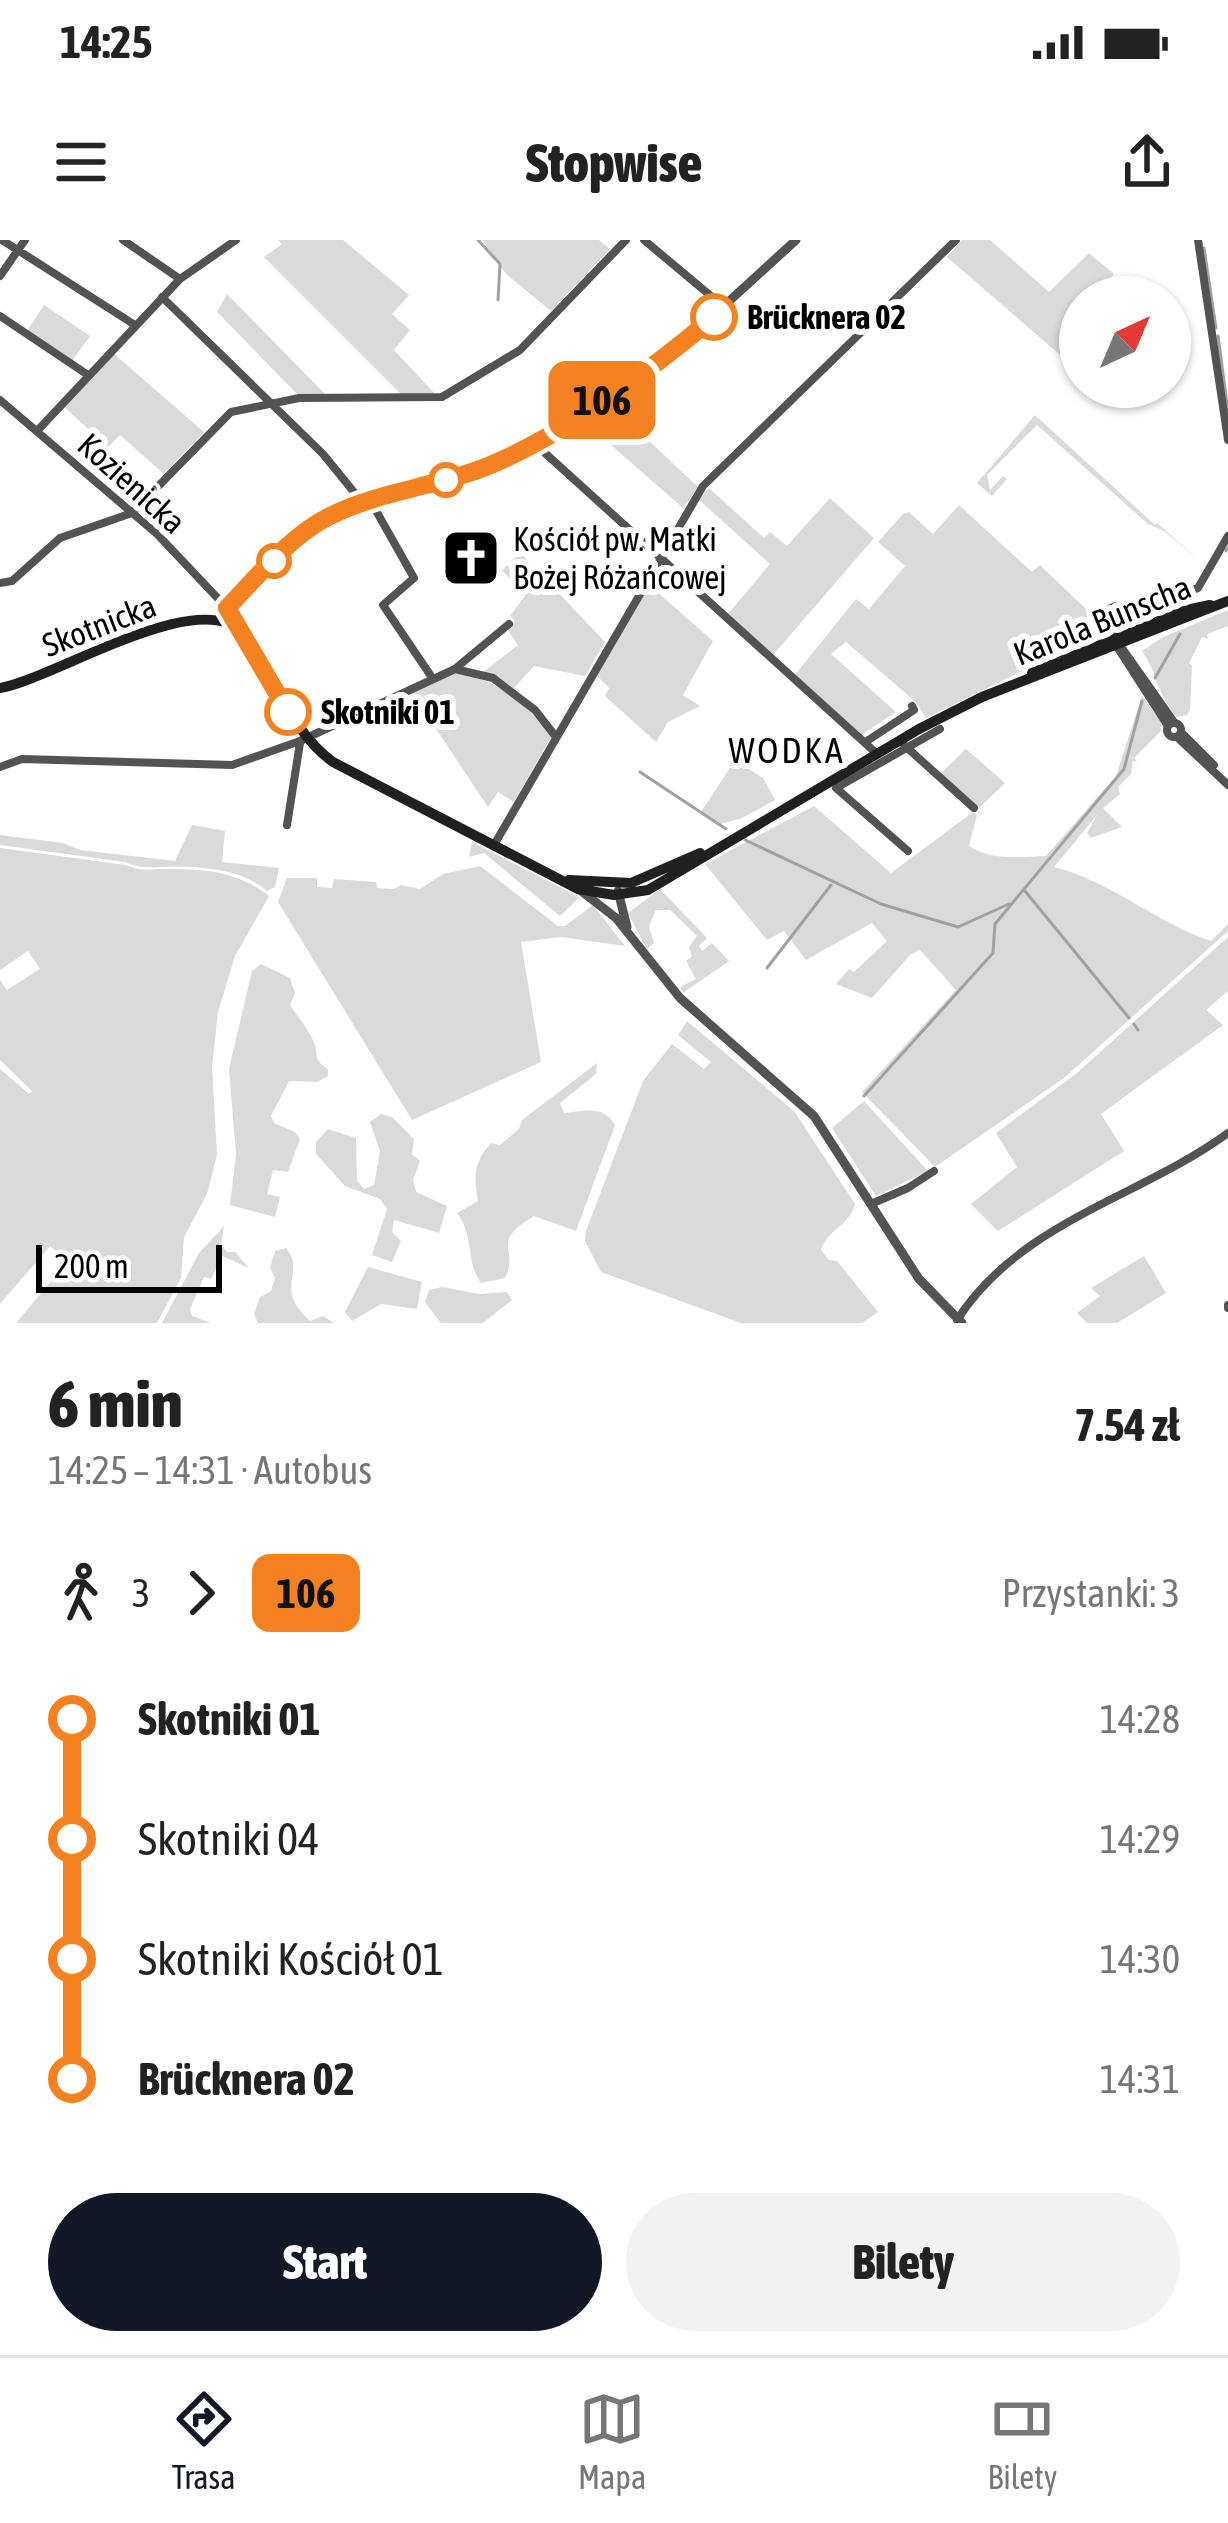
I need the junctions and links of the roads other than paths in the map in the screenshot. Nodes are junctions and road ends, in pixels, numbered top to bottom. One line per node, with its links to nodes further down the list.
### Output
1 (2, 240): 9 (street)
2 (123, 240): 11 (street)
3 (236, 240): 11 (street)
4 (626, 240): 18 (street)
5 (644, 240): 13 (street)
6 (796, 240): 13 (street)
7 (956, 240): 25 (street)
8 (1198, 240): 20 (street)
9 (22, 244): 10 (street); 15 (street)
10 (0, 276)
11 (180, 279): 12 (street)
12 (162, 297): 15 (street); 18 (street)
13 (725, 308): 21 (street)
14 (0, 316): 16 (street)
15 (136, 326): 16 (street)
16 (88, 375): 19 (street)
17 (0, 400): 19 (street, Kozienicka)
18 (272, 402): 22 (street); 23 (street)
19 (38, 431): 23 (street, Kozienicka)
20 (1228, 440)
21 (535, 444): 22 (street); 25 (street)
22 (366, 501): 28 (street); 32 (street)
23 (132, 513): 26 (street); 28 (street, Kozienicka)
24 (1228, 536): 30 (street)
25 (659, 556): 36 (street); 38 (street)
26 (0, 583)
27 (1224, 602): 30 (main road, Karola Bunscha)
28 (225, 614): 33 (main road, Skotnicka); 37 (main road)
29 (509, 624): 31 (street)
30 (1118, 643): 39 (main road, Karola Bunscha); 42 (street)
31 (455, 669): 32 (street); 36 (street)
32 (433, 679): 37 (street)
33 (0, 688)
34 (912, 706): 38 (street)
35 (940, 729): 39 (street)
36 (556, 737): 45 (street)
37 (303, 740): 41 (street); 44 (street); 45 (main road)
38 (867, 741): 40 (street)
39 (903, 744): 40 (main road, Karola Bunscha); 43 (street); 46 (street)
40 (876, 753): 49 (main road, Karola Bunscha)
41 (0, 766)
42 (1228, 782)
43 (974, 808)
44 (287, 825)
45 (494, 845): 47 (main road)
46 (908, 850)
47 (560, 878): 48 (main road); 49 (main road)
48 (578, 889): 49 (main road, Karola Bunscha); 50 (street)
49 (617, 892): 50 (street); 51 (street)
50 (616, 918): 51 (street)
51 (632, 937): 54 (street)
52 (1228, 1133): 55 (street)
53 (934, 1171): 54 (street)
54 (871, 1204): 55 (street)
55 (959, 1321)

